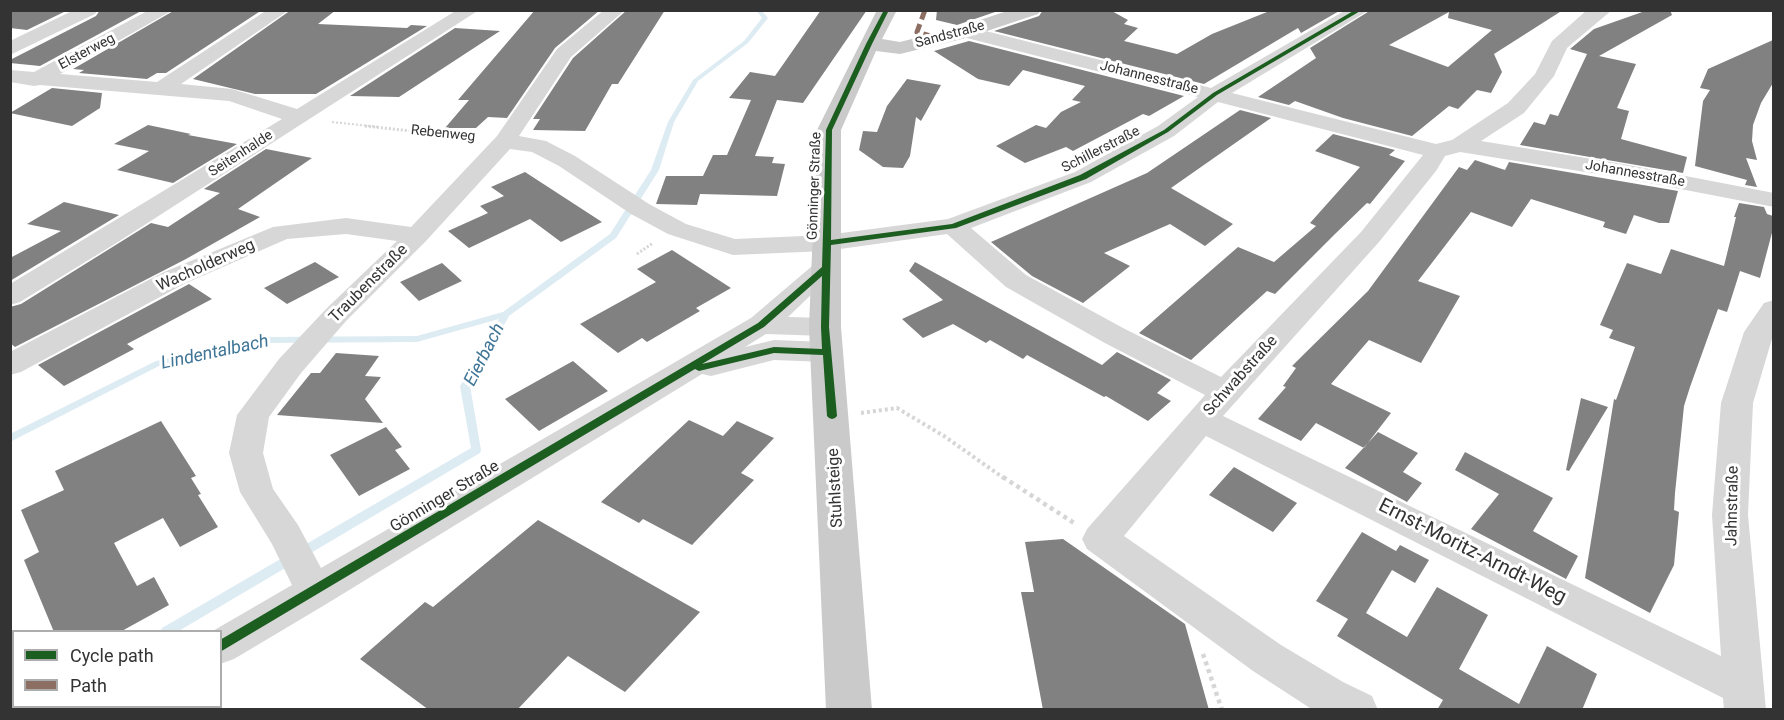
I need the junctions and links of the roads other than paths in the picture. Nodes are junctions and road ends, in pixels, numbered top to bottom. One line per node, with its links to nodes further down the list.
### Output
1 (89, 10): 12 (street)
2 (165, 10): 14 (street, Elsterweg)
3 (280, 10): 15 (street)
4 (470, 10): 18 (street, Seitenhalde)
5 (616, 10): 19 (street, Traubenstraße)
6 (887, 10): 11 (main road, Gönninger Straße)
7 (1031, 10): 10 (main road, Sandstraße)
8 (1360, 10): 17 (street, Schillerstraße)
9 (1603, 10): 20 (street, Schwabstraße)
10 (966, 32): 11 (main road, Sandstraße); 17 (street, Johannesstraße)
11 (868, 44): 24 (main road, Gönninger Straße)
12 (10, 49)
13 (10, 75): 14 (street)
14 (38, 78): 15 (street); 16 (street, Elsterweg)
15 (162, 88): 18 (street)
16 (10, 93)
17 (1215, 94): 20 (street, Johannesstraße); 22 (street, Schillerstraße)
18 (298, 117): 25 (street, Seitenhalde)
19 (505, 141): 23 (street, Traubenstraße); 24 (street)
20 (1448, 148): 21 (street, Johannesstraße); 31 (street, Schwabstraße)
21 (1773, 200)
22 (953, 226): 24 (street, Schillerstraße); 31 (street)
23 (417, 236): 29 (street, Wacholderweg); 33 (street, Traubenstraße)
24 (827, 255): 27 (street, Gönninger Straße); 28 (main road, Stuhlsteige)
25 (10, 296)
26 (1773, 309): 35 (street, Jahnstraße)
27 (761, 325): 28 (street); 30 (street, Gönninger Straße)
28 (826, 339): 30 (street); 36 (main road, Stuhlsteige)
29 (10, 365)
30 (685, 372): 33 (street, Gönninger Straße)
31 (1225, 392): 32 (street, Schwabstraße)
32 (1201, 419): 35 (street, Ernst-Moritz-Arndt-Weg); 37 (street, Schwabstraße)
33 (301, 564): 34 (street, Gönninger Straße)
34 (222, 645)
35 (1743, 698)
36 (849, 710)
37 (1357, 710)

